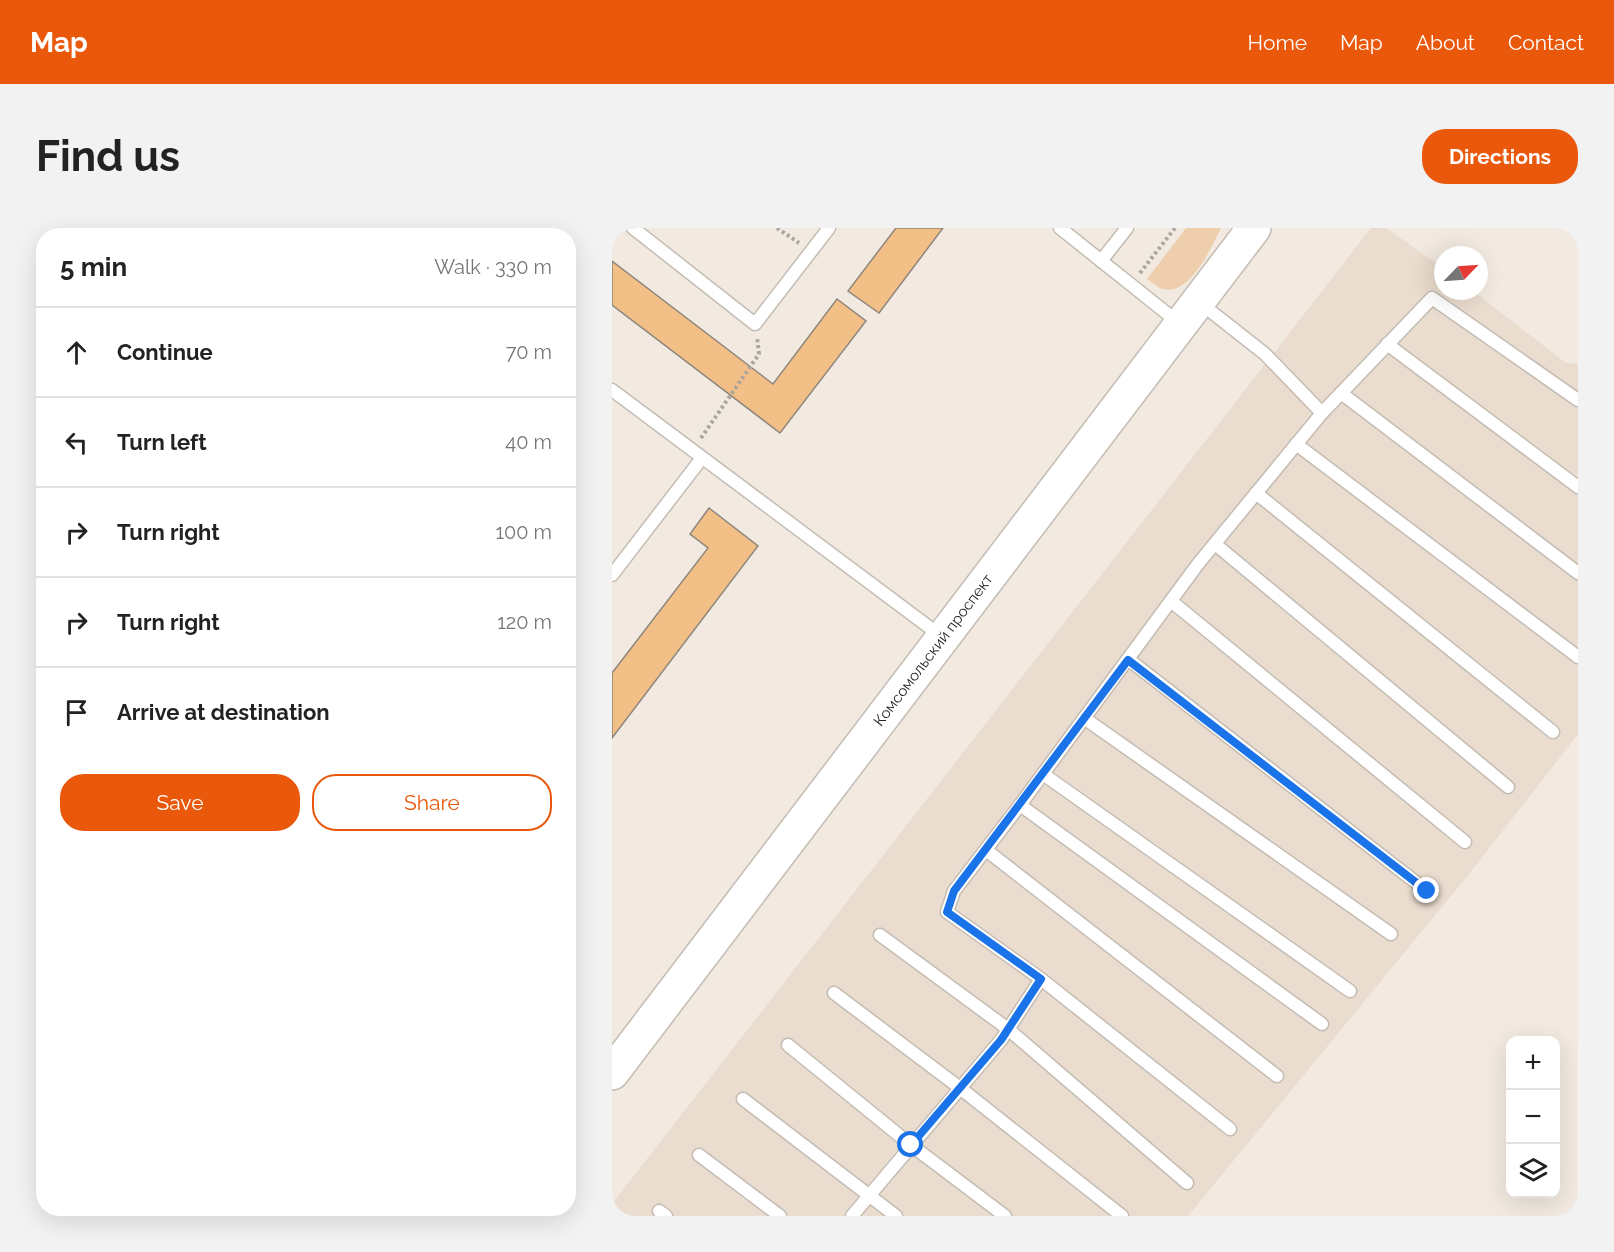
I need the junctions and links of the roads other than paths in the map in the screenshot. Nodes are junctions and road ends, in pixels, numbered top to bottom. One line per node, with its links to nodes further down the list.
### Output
1 (633, 228): 2 (lane)
2 (829, 228)
3 (1060, 228): 6 (lane)
4 (1126, 228): 6 (lane)
5 (1254, 228): 7 (street, Комсомольский проспект)
6 (1101, 261): 7 (lane)
7 (1189, 313): 12 (lane); 21 (street, Комсомольский проспект)
8 (1387, 344): 10 (lane); 11 (lane); 15 (lane)
9 (612, 390): 14 (lane)
10 (1341, 393): 12 (lane); 18 (lane)
11 (1578, 400)
12 (1322, 413): 13 (lane)
13 (1296, 444): 16 (lane); 22 (lane)
14 (697, 454): 19 (lane); 21 (lane)
15 (1578, 487)
16 (1256, 493): 17 (lane); 25 (lane)
17 (1215, 544): 20 (lane); 27 (lane)
18 (1578, 573)
19 (612, 575)
20 (1171, 601): 23 (lane); 29 (lane)
21 (942, 637): 40 (street, Комсомольский проспект)
22 (1578, 657)
23 (1128, 660): 24 (lane); 31 (lane)
24 (1084, 718): 26 (lane); 32 (lane)
25 (1553, 732)
26 (1043, 774): 28 (lane); 35 (lane)
27 (1508, 787)
28 (1020, 805): 30 (lane); 37 (lane)
29 (1465, 842)
30 (986, 850): 34 (lane); 41 (lane)
31 (1427, 891)
32 (1391, 934)
33 (880, 935): 38 (lane)
34 (1041, 979): 38 (lane); 44 (lane)
35 (1350, 991)
36 (834, 993): 42 (lane)
37 (1322, 1024)
38 (1008, 1029): 42 (lane); 47 (lane)
39 (788, 1045): 45 (lane)
40 (612, 1073)
41 (1277, 1076)
42 (960, 1088): 45 (lane); 53 (lane)
43 (743, 1099): 48 (lane)
44 (1230, 1129)
45 (911, 1145): 48 (lane); 52 (lane)
46 (699, 1155): 49 (lane)
47 (1187, 1183)
48 (868, 1196): 50 (lane); 51 (lane)
49 (780, 1216)
50 (852, 1216)
51 (896, 1216)
52 (1005, 1216)
53 (1122, 1216)

